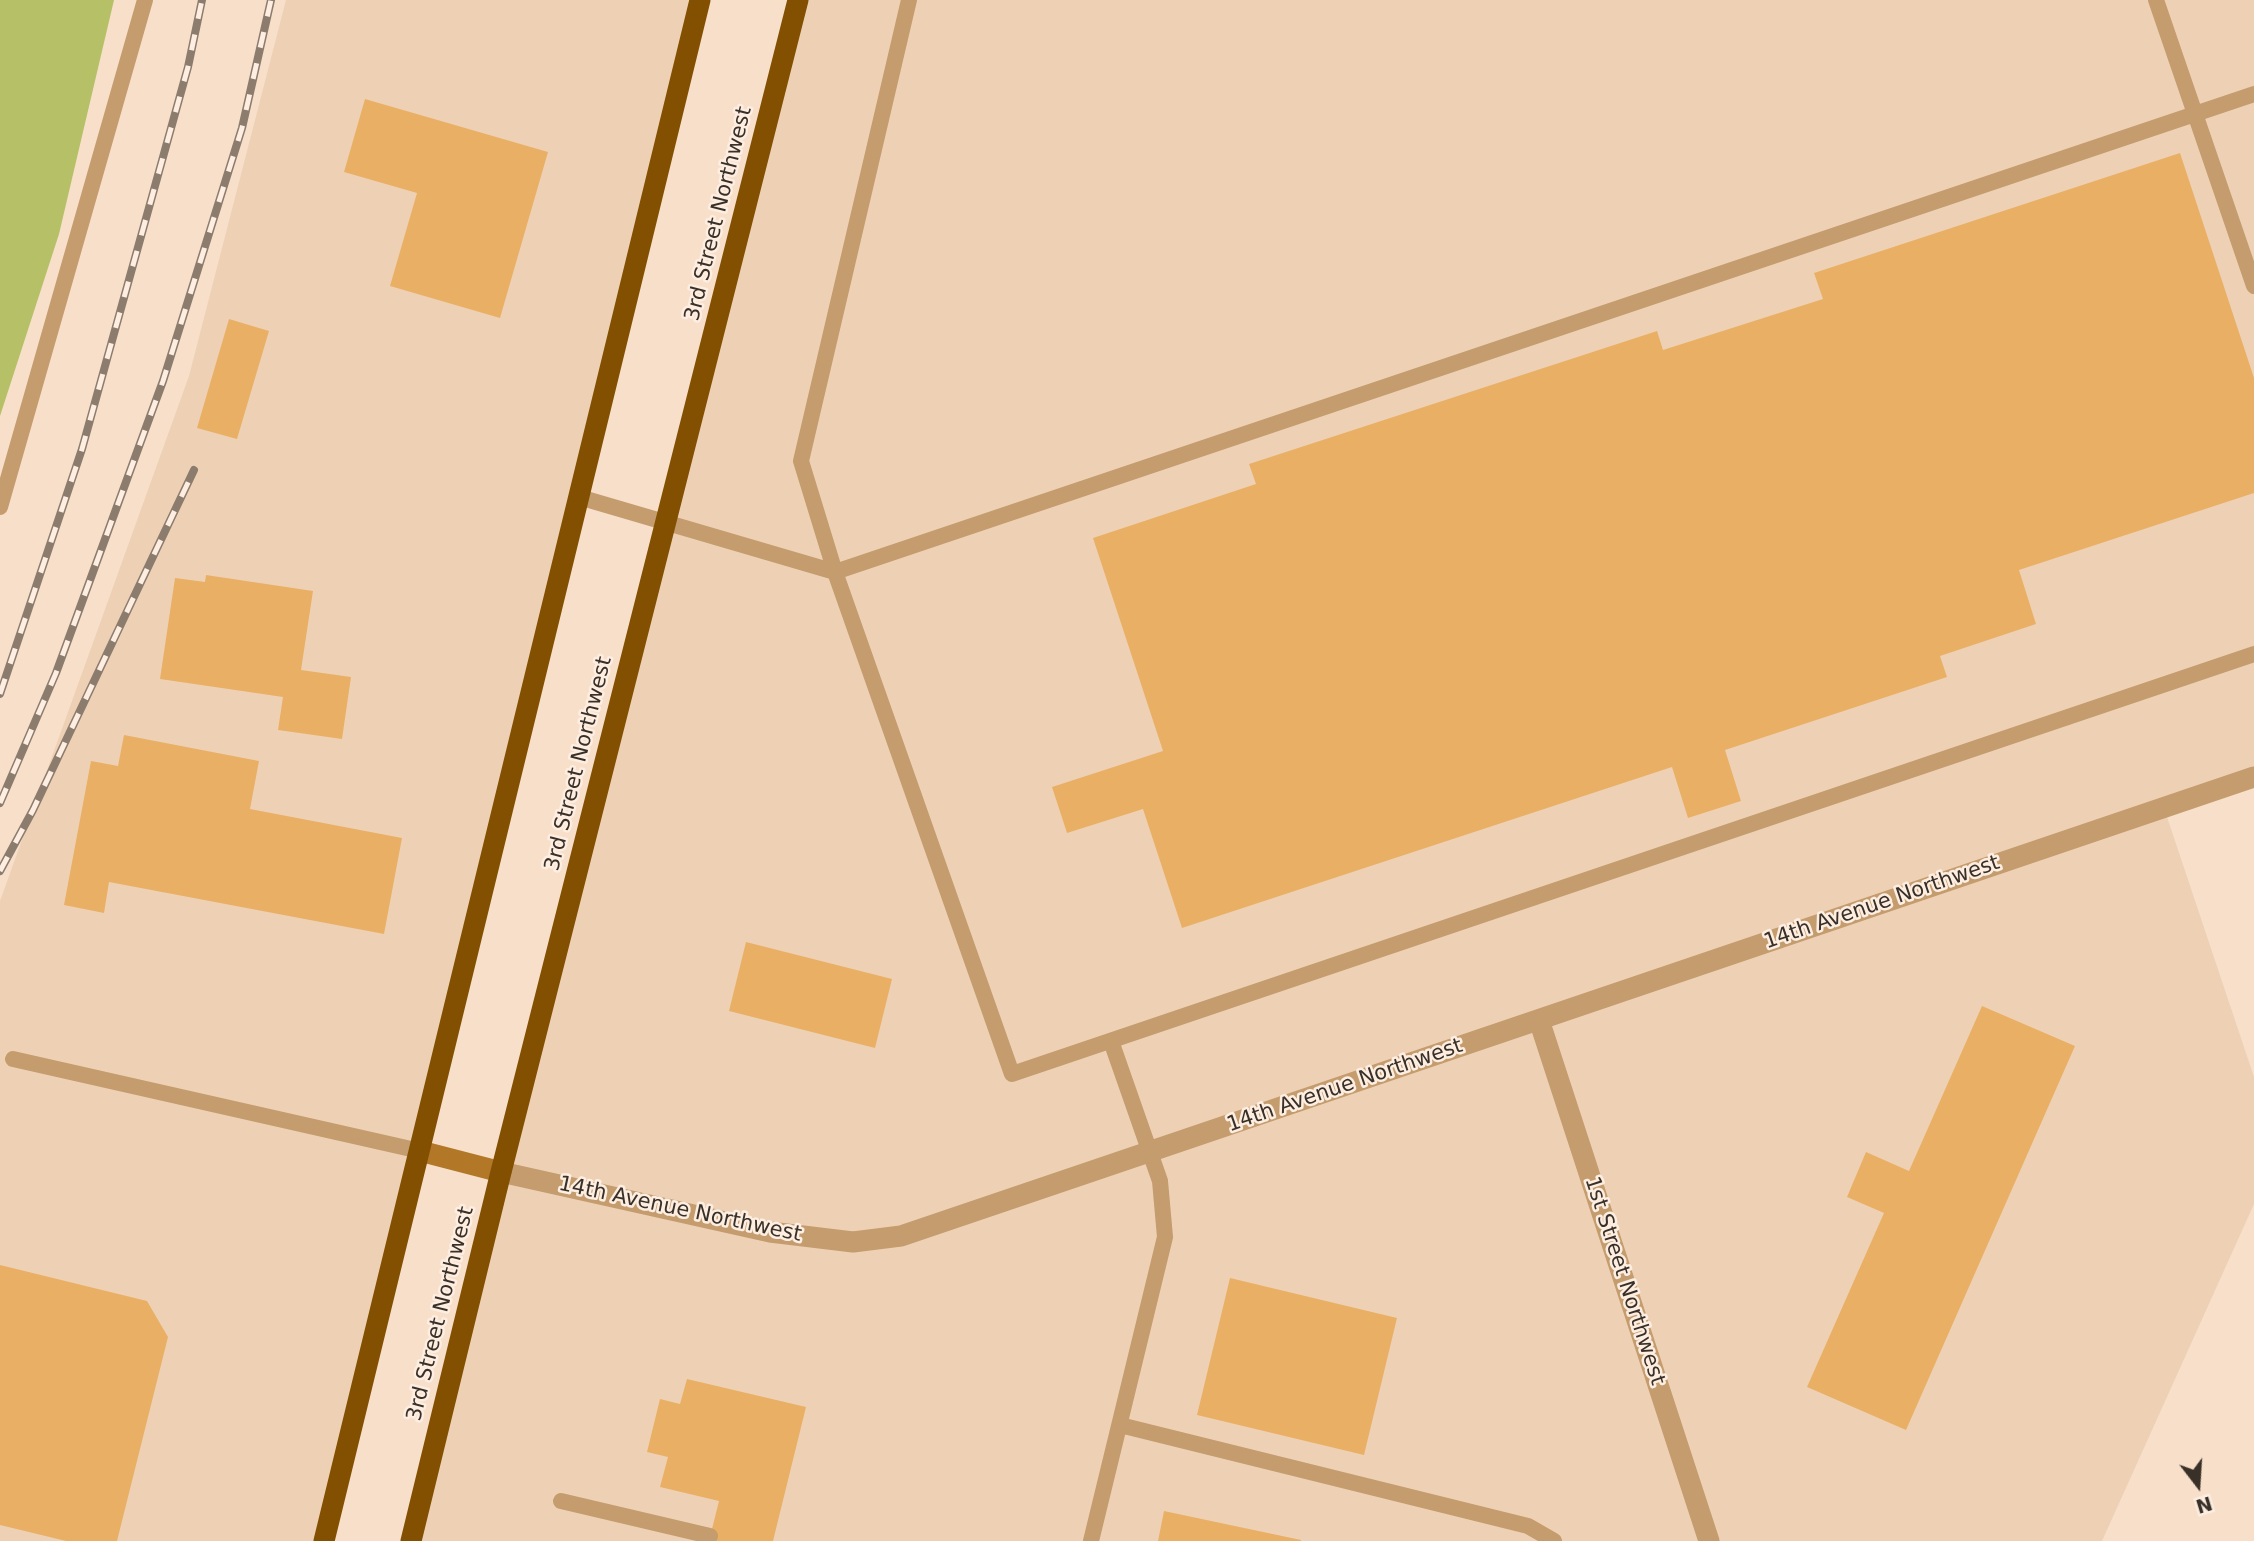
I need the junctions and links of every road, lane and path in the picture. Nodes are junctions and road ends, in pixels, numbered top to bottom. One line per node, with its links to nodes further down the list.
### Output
1 (145, 0): 10 (lane)
2 (700, 0): 9 (highway)
3 (798, 0): 11 (highway, 3rd Street Northwest)
4 (909, 0): 12 (lane)
5 (2156, 0): 7 (lane)
6 (2254, 94): 7 (lane)
7 (2196, 114): 8 (lane); 12 (lane)
8 (2254, 286)
9 (579, 497): 11 (lane); 18 (highway)
10 (0, 507)
11 (666, 522): 12 (lane); 20 (highway, 3rd Street Northwest)
12 (835, 572): 16 (lane)
13 (2254, 654): 16 (lane)
14 (2254, 777): 15 (street, 14th Avenue Northwest)
15 (1539, 1020): 19 (street, 14th Avenue Northwest); 28 (street, 1st Street Northwest)
16 (1111, 1041): 19 (lane)
17 (13, 1059): 18 (lane)
18 (420, 1152): 20 (street, 14th Avenue Northwest); 24 (highway)
19 (1152, 1152): 20 (street, 14th Avenue Northwest); 21 (lane)
20 (501, 1172): 25 (highway, 3rd Street Northwest)
21 (1120, 1425): 26 (lane); 27 (lane)
22 (561, 1502): 23 (lane)
23 (710, 1536)
24 (324, 1541)
25 (411, 1541)
26 (1091, 1541)
27 (1554, 1541)
28 (1709, 1541)

